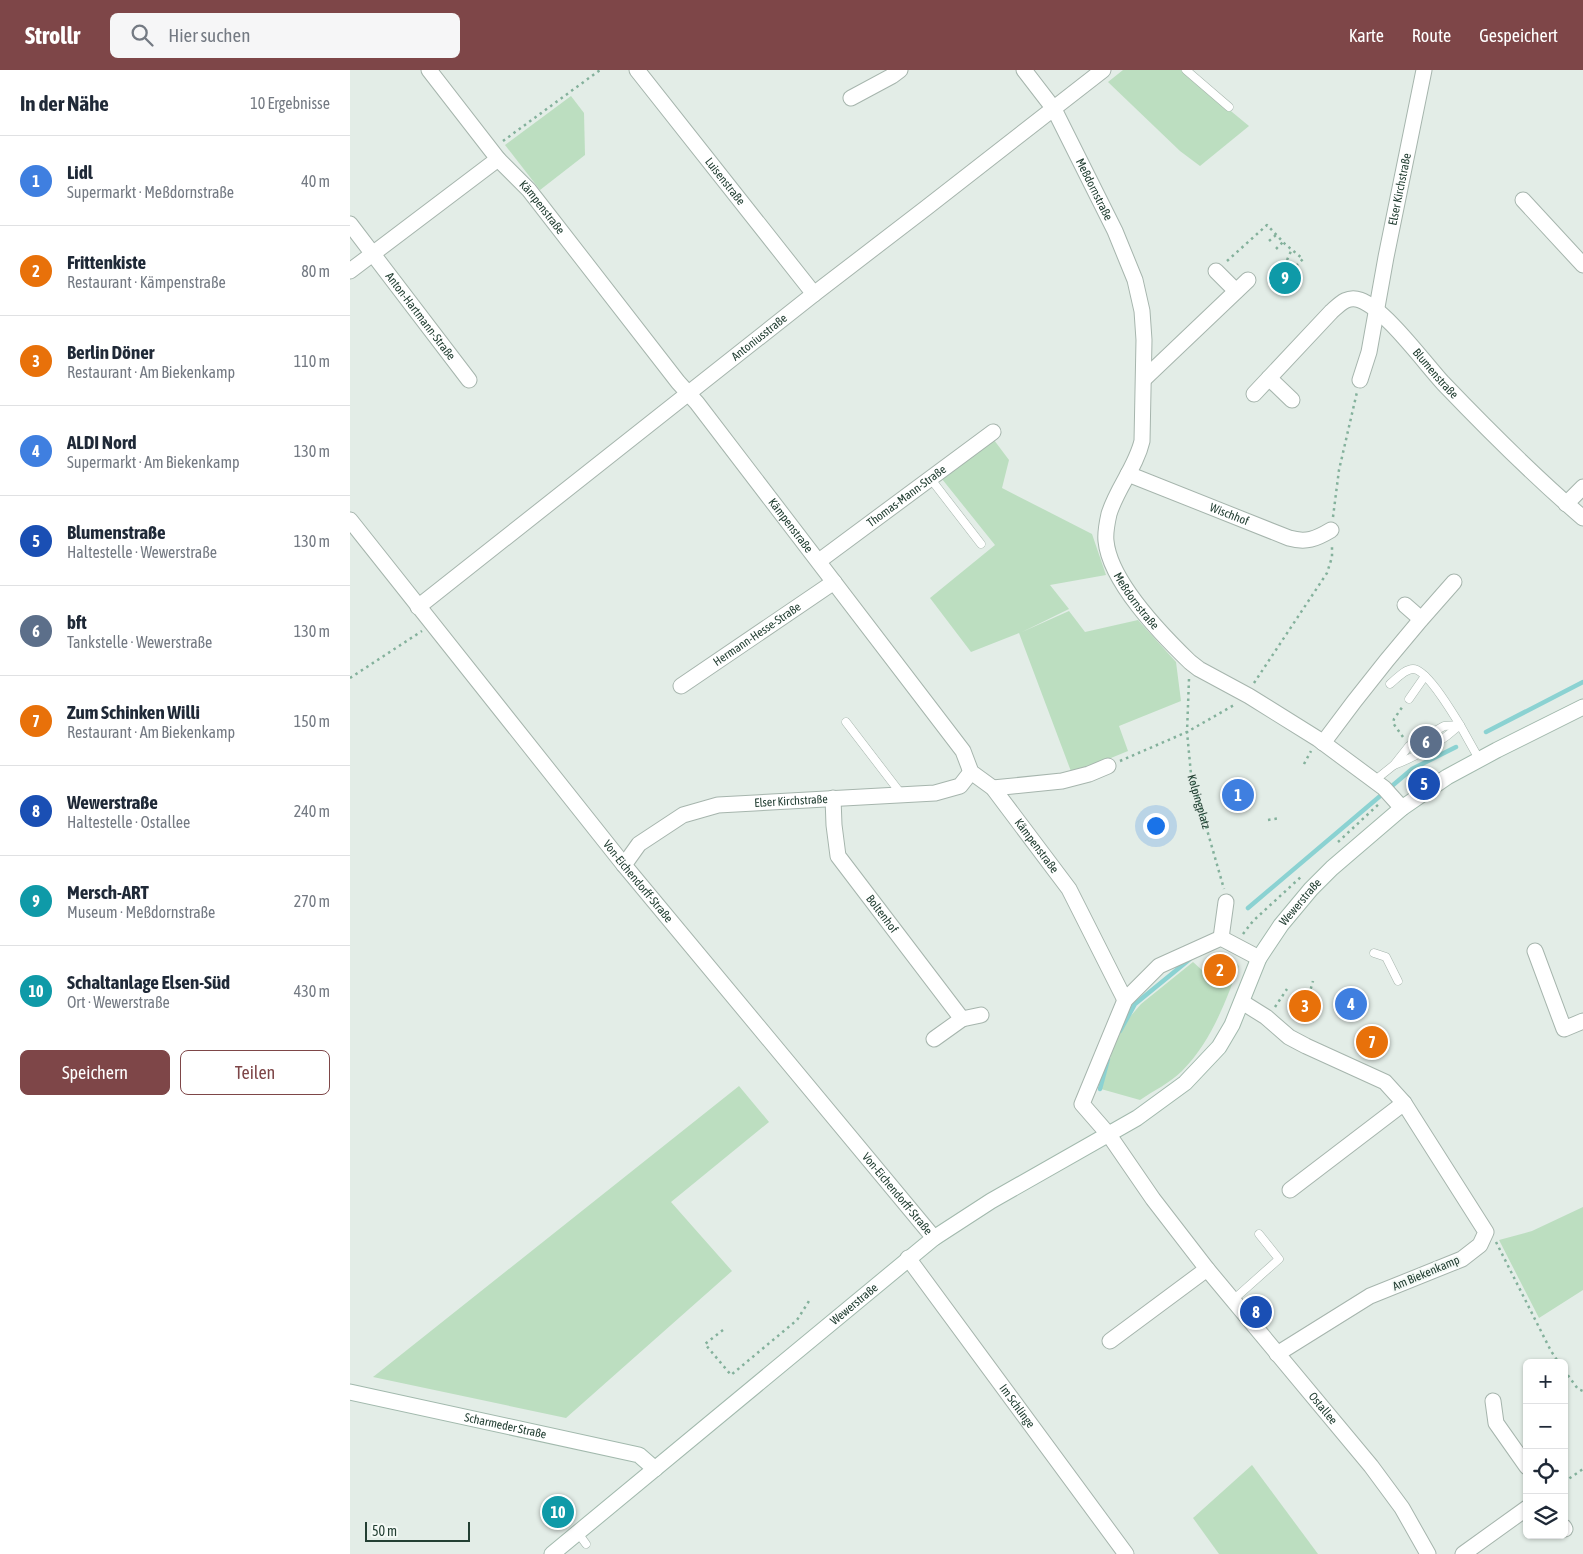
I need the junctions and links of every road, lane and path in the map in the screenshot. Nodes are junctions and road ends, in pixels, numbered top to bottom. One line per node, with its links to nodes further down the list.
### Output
1 (429, 70): 12 (street, Kämpenstraße)
2 (600, 70): 12 (path)
3 (637, 70): 28 (street, Luisenstraße)
4 (900, 70): 9 (street)
5 (1024, 70): 11 (street, Meßdornstraße)
6 (1103, 70): 11 (street, Antoniusstraße)
7 (1186, 70): 10 (lane)
8 (1424, 70): 29 (street, Elser Kirchstraße)
9 (851, 98)
10 (1229, 107)
11 (1054, 109): 28 (street, Antoniusstraße); 30 (street, Meßdornstraße)
12 (495, 155): 20 (street); 34 (street, Kämpenstraße)
13 (1523, 200): 22 (street)
14 (350, 224): 20 (street, Anton-Hartmann-Straße)
15 (1276, 235): 16 (path); 17 (path); 24 (path)
16 (1269, 241)
17 (1283, 242): 18 (path); 19 (path)
18 (1276, 249)
19 (1292, 249): 21 (path); 23 (path)
20 (373, 253): 25 (street); 32 (street, Anton-Hartmann-Straße)
21 (1287, 260)
22 (1583, 265)
23 (1294, 268)
24 (1216, 271): 27 (street)
25 (350, 272)
26 (1248, 280): 27 (street)
27 (1236, 291): 30 (street)
28 (814, 294): 34 (street, Antoniusstraße)
29 (1378, 310): 31 (street); 33 (street, Elser Kirchstraße); 41 (street, Blumenstraße)
30 (1145, 378): 38 (street, Meßdornstraße)
31 (1269, 378): 35 (street); 36 (street)
32 (469, 380)
33 (1360, 380): 44 (path)
34 (688, 393): 46 (street, Kämpenstraße); 50 (street, Antoniusstraße)
35 (1254, 394)
36 (1292, 400)
37 (993, 432): 39 (street, Thomas-Mann-Straße)
38 (1128, 474): 44 (street, Wischhof); 53 (street, Meßdornstraße)
39 (930, 478): 45 (lane); 46 (street, Thomas-Mann-Straße)
40 (1583, 487): 41 (street)
41 (1566, 504): 42 (street, Blumenstraße)
42 (1583, 518)
43 (350, 520): 50 (street, Von-Eichendorff-Straße)
44 (1331, 530): 58 (path)
45 (981, 544)
46 (819, 561): 47 (street, Kämpenstraße)
47 (834, 582): 57 (street, Hermann-Hesse-Straße); 69 (street, Kämpenstraße)
48 (1454, 582): 51 (street)
49 (1405, 605): 51 (street)
50 (418, 607): 52 (street, Von-Eichendorff-Straße)
51 (1421, 618): 64 (street)
52 (431, 624): 55 (path); 77 (street, Von-Eichendorff-Straße)
53 (1190, 662): 58 (street, Meßdornstraße); 63 (path, Kolpingplatz)
54 (1425, 676): 56 (lane); 59 (lane); 62 (lane)
55 (350, 678)
56 (1390, 684)
57 (681, 686)
58 (1248, 696): 63 (path); 64 (street, Meßdornstraße)
59 (1409, 698): 65 (path)
60 (1583, 707): 66 (street, Wewerstraße)
61 (846, 722): 72 (lane)
62 (1460, 725): 65 (lane); 66 (lane); 67 (lane)
63 (1186, 732): 68 (path); 78 (path, Kolpingplatz)
64 (1323, 743): 71 (street, Meßdornstraße)
65 (1408, 746): 67 (lane)
66 (1479, 759): 74 (street, Wewerstraße)
67 (1394, 765): 71 (lane)
68 (1108, 766): 70 (street)
69 (971, 772): 70 (street, Kämpenstraße); 72 (street, Elser Kirchstraße)
70 (993, 788): 87 (street, Kämpenstraße)
71 (1383, 788): 74 (street, Meßdornstraße)
72 (902, 795): 73 (street, Elser Kirchstraße)
73 (833, 798): 77 (street, Elser Kirchstraße); 91 (street, Boltenhof)
74 (1402, 808): 82 (street, Wewerstraße)
75 (1280, 818): 76 (path)
76 (1268, 820)
77 (624, 865): 99 (street, Von-Eichendorff-Straße)
78 (1226, 902): 79 (street)
79 (1221, 938): 82 (street); 87 (street)
80 (1534, 951): 92 (street)
81 (1374, 953): 84 (lane)
82 (1260, 958): 88 (street, Wewerstraße)
83 (1313, 981): 86 (path)
84 (1398, 981)
85 (1287, 989): 90 (path)
86 (1309, 995)
87 (1125, 1000): 95 (street)
88 (1242, 1002): 90 (street); 95 (street, Wewerstraße)
89 (980, 1016): 91 (street)
90 (1266, 1017): 94 (street)
91 (962, 1018): 93 (street)
92 (1583, 1021)
93 (934, 1039)
94 (1404, 1103): 96 (street); 97 (street)
95 (1109, 1136): 99 (street, Wewerstraße); 101 (street, Ostallee)
96 (1290, 1190)
97 (1486, 1232): 106 (street, Am Biekenkamp); 107 (path)
98 (1260, 1234): 102 (lane)
99 (934, 1238): 100 (street, Wewerstraße)
100 (908, 1258): 113 (street, Wewerstraße); 118 (street, Im Schlinge)
101 (1207, 1269): 102 (street, Ostallee); 105 (street)
102 (1233, 1300): 106 (street, Ostallee)
103 (809, 1302): 104 (path)
104 (723, 1330)
105 (1110, 1341)
106 (1277, 1354): 119 (street, Ostallee)
107 (1556, 1359)
108 (1568, 1375): 110 (path)
109 (350, 1392): 113 (street, Scharmeder Straße)
110 (1583, 1392)
111 (1493, 1401): 112 (street)
112 (1523, 1461)
113 (655, 1469): 117 (street, Wewerstraße)
114 (1583, 1469): 115 (path)
115 (1568, 1479)
116 (1523, 1511): 120 (street)
117 (552, 1554)
118 (1126, 1554)
119 (1428, 1554)
120 (1463, 1554)

